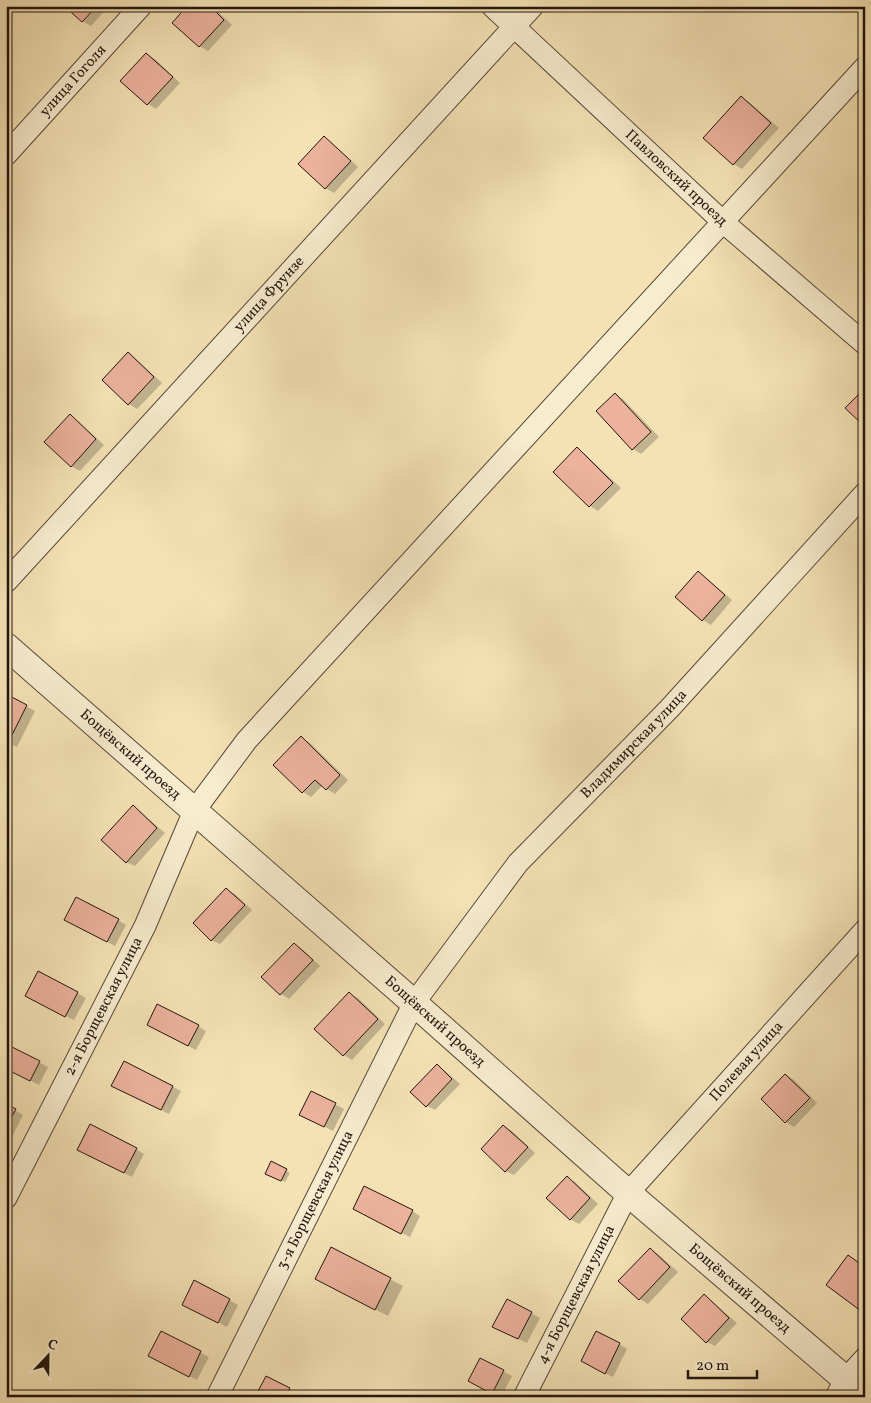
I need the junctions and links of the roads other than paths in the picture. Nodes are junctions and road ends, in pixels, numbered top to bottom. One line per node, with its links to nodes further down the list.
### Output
1 (141, 6): 6 (street, улица Гоголя)
2 (492, 6): 4 (street, Павловский проезд)
3 (533, 6): 4 (street, улица Фрунзе)
4 (515, 26): 7 (street, Павловский проезд); 10 (street, улица Фрунзе)
5 (865, 67): 7 (street, 2-я Борщевская улица)
6 (6, 155)
7 (724, 222): 8 (street, Павловский проезд); 12 (street, 2-я Борщевская улица)
8 (865, 344)
9 (865, 493): 14 (street, Владимирская улица)
10 (6, 582)
11 (6, 646): 12 (street, Бощёвский проезд)
12 (194, 811): 14 (street, Бощёвский проезд); 16 (street, 2-я Борщевская улица)
13 (865, 930): 15 (street, Полевая улица)
14 (414, 1003): 15 (street, Бощёвский проезд); 20 (street, 3-я Борщевская улица)
15 (628, 1193): 18 (street, Бощёвский проезд); 21 (street, 4-я Борщевская улица)
16 (6, 1198)
17 (865, 1358): 18 (street)
18 (840, 1388): 19 (street, Бощёвский проезд)
19 (865, 1396)
20 (217, 1397)
21 (524, 1397)

